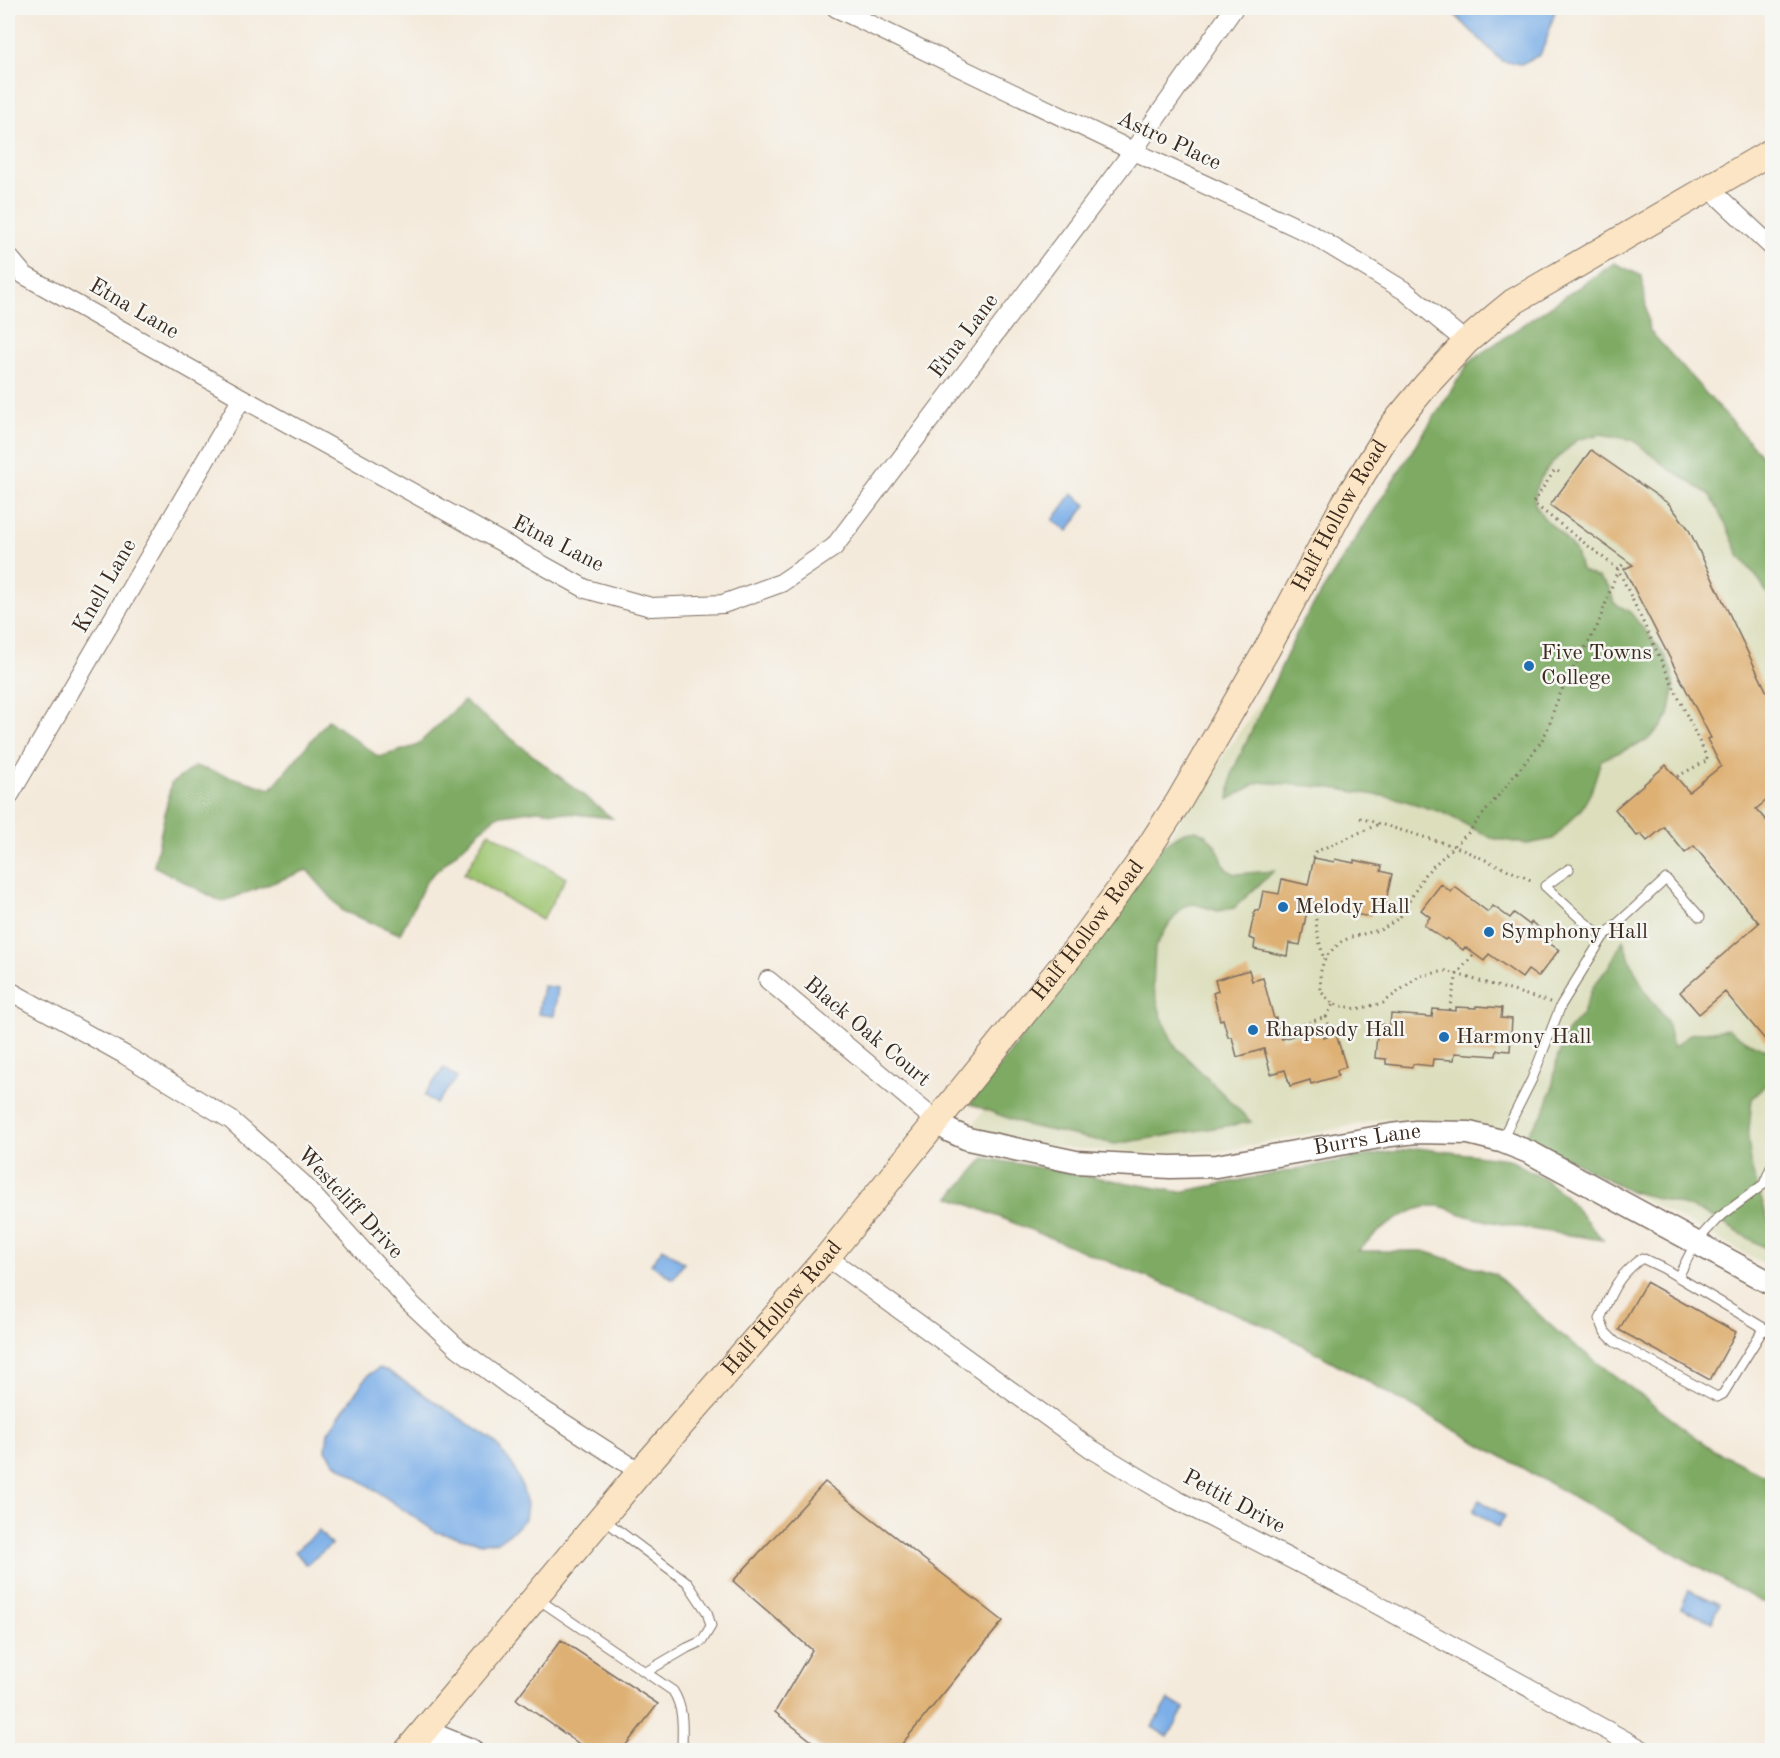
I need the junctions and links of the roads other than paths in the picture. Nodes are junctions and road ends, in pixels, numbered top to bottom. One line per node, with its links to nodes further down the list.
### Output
1 (836, 8): 3 (street, Astro Place)
2 (1234, 8): 3 (street, Etna Lane)
3 (1133, 151): 8 (street, Astro Place); 9 (street, Etna Lane)
4 (1773, 151): 5 (main road, Half Hollow Road)
5 (1709, 188): 6 (street); 8 (main road, Half Hollow Road)
6 (1773, 247)
7 (8, 256): 9 (street, Etna Lane)
8 (1466, 342): 16 (main road, Half Hollow Road)
9 (242, 398): 10 (street, Knell Lane)
10 (8, 798)
11 (1569, 869): 13 (lane)
12 (1700, 917): 13 (lane)
13 (1603, 936): 17 (lane)
14 (768, 980): 16 (street, Black Oak Court)
15 (8, 990): 26 (street, Westcliff Drive)
16 (936, 1121): 17 (street, Burrs Lane); 21 (main road, Half Hollow Road)
17 (1501, 1141): 20 (street, Burrs Lane)
18 (1773, 1165): 19 (lane)
19 (1768, 1182): 20 (lane)
20 (1696, 1242): 22 (lane); 23 (street, Burrs Lane)
21 (826, 1257): 26 (main road, Half Hollow Road); 33 (street, Pettit Drive)
22 (1678, 1277): 24 (lane); 24 (lane)
23 (1773, 1284)
24 (1764, 1328): 25 (lane)
25 (1773, 1334)
26 (640, 1472): 27 (main road, Half Hollow Road)
27 (602, 1518): 28 (main road, Half Hollow Road); 29 (lane)
28 (536, 1598): 29 (lane); 30 (main road, Half Hollow Road)
29 (646, 1672): 32 (lane)
30 (416, 1741): 31 (street)
31 (471, 1750)
32 (682, 1750)
33 (1643, 1750)

